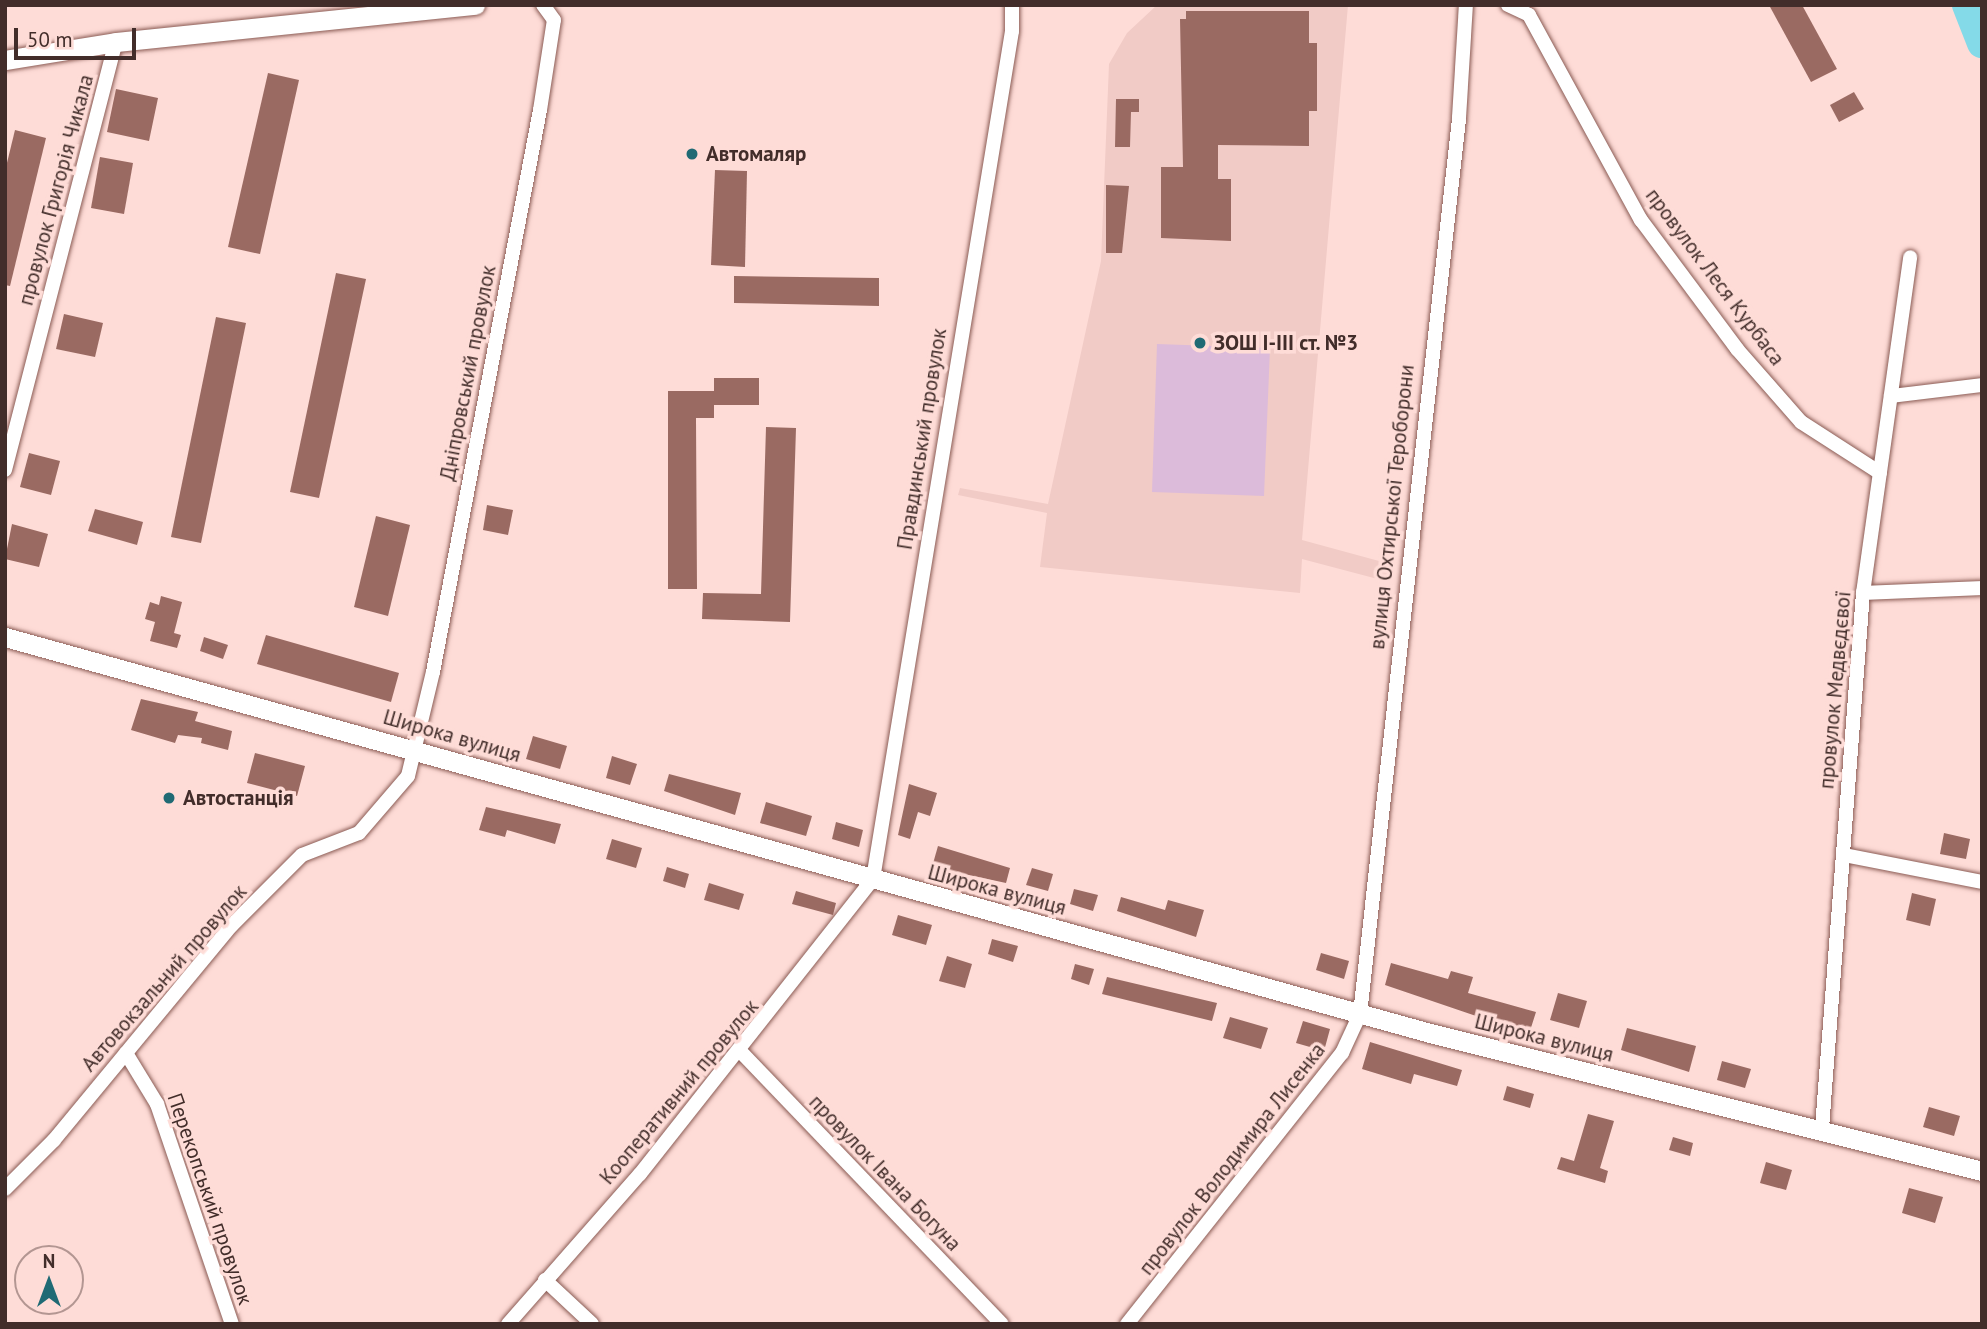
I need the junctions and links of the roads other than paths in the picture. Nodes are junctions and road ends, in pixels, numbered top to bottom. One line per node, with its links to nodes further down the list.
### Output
1 (475, 5): 6 (street)
2 (543, 5): 16 (street, Дніпровський провулок)
3 (1012, 5): 18 (street, Правдинський провулок)
4 (1466, 5): 20 (street, вулиця Охтирської Тероборони)
5 (1508, 5): 12 (street, провулок Леся Курбаса)
6 (116, 42): 7 (street); 11 (street, провулок Григорія Чикала)
7 (5, 60)
8 (1910, 257): 10 (street, провулок Медвєдєвої)
9 (1982, 385): 10 (street)
10 (1891, 396): 12 (street, провулок Медвєдєвої)
11 (5, 470)
12 (1880, 473): 14 (street, провулок Медвєдєвої)
13 (1982, 588): 14 (street)
14 (1863, 593): 17 (street, провулок Медвєдєвої)
15 (5, 637): 16 (street, Широка вулиця)
16 (417, 750): 18 (street, Широка вулиця); 22 (street, Автовокзальний провулок)
17 (1844, 855): 19 (street); 23 (street, провулок Медвєдєвої)
18 (873, 879): 20 (street, Широка вулиця); 21 (street, Кооперативний провулок)
19 (1982, 883)
20 (1360, 1014): 23 (street, Широка вулиця); 31 (street, провулок Володимира Лисенка)
21 (740, 1051): 26 (street, Кооперативний провулок); 30 (street, провулок Івана Богуна)
22 (126, 1053): 25 (street, Автовокзальний провулок); 27 (street, Перекопський провулок)
23 (1822, 1129): 24 (street, Широка вулиця)
24 (1982, 1171)
25 (5, 1189)
26 (545, 1280): 28 (street, Кооперативний провулок); 29 (street)
27 (232, 1324)
28 (508, 1324)
29 (592, 1324)
30 (1002, 1324)
31 (1127, 1324)

